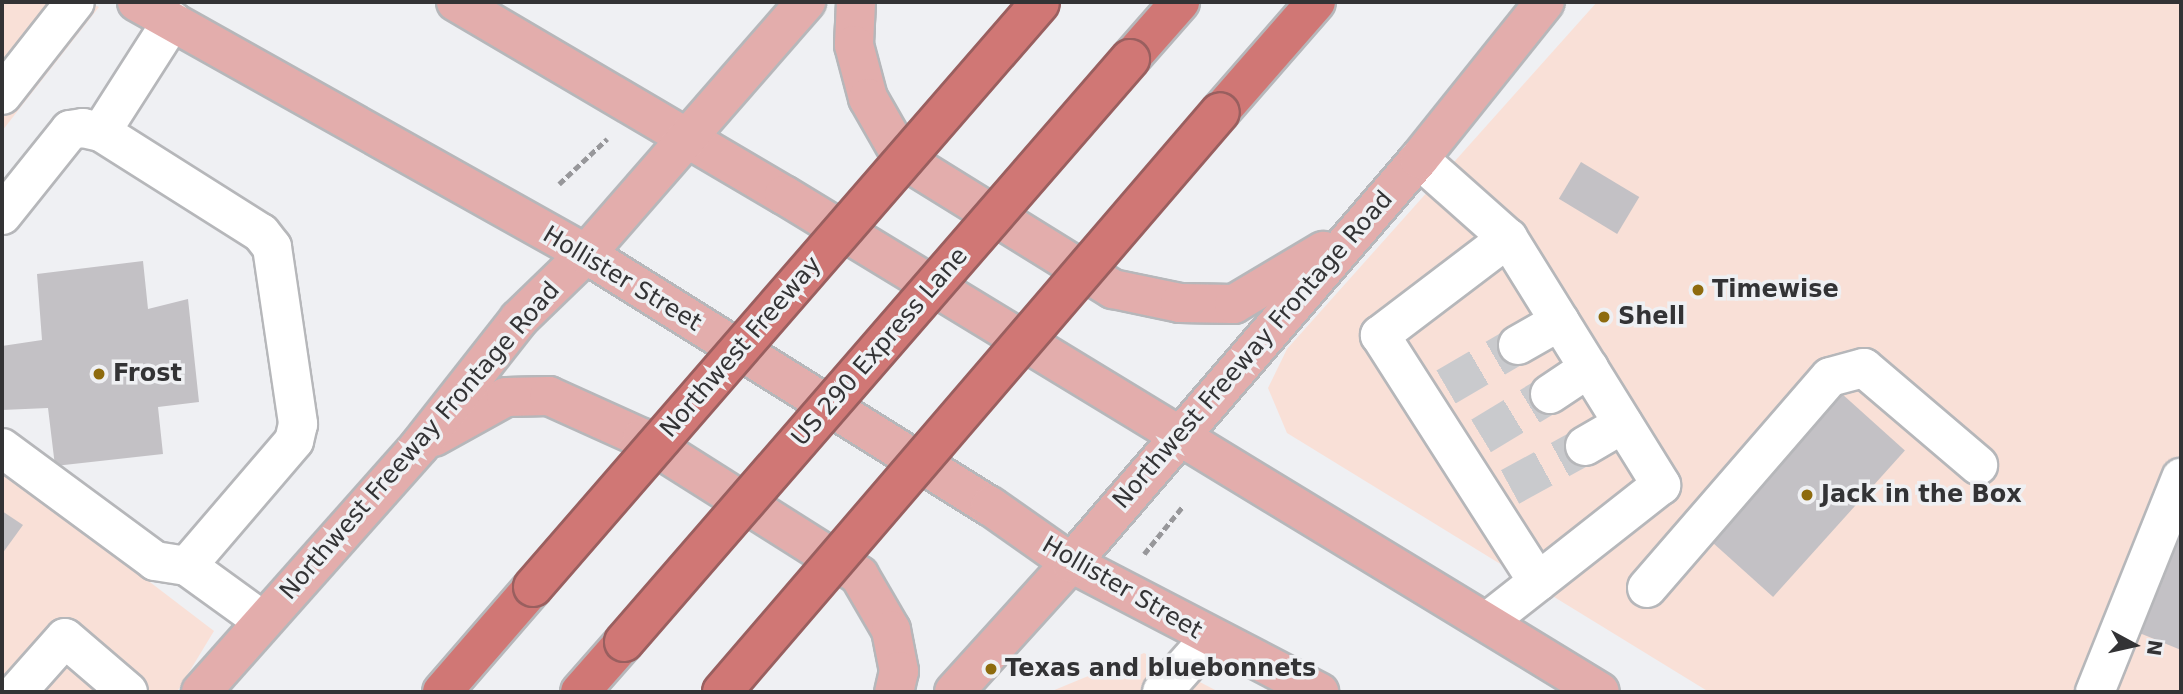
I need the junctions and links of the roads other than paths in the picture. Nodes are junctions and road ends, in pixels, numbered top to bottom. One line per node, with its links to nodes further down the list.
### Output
1 (75, 2): 11 (lane)
2 (137, 2): 10 (main road, Hollister Street)
3 (456, 2): 13 (main road)
4 (806, 2): 13 (main road, Northwest Freeway Frontage Road)
5 (856, 2): 16 (main road)
6 (1180, 2): 41 (highway, US 290 Express Lane, bridge)
7 (1316, 2): 42 (highway, bridge)
8 (1545, 2): 14 (main road, Northwest Freeway Frontage Road)
9 (1041, 3): 40 (highway, Northwest Freeway, bridge)
10 (172, 21): 12 (lane); 18 (main road, Hollister Street)
11 (2, 95)
12 (101, 132): 15 (lane); 31 (lane)
13 (685, 139): 18 (main road, Northwest Freeway Frontage Road); 24 (main road)
14 (1419, 159): 16 (main road, Northwest Freeway Frontage Road); 17 (lane)
15 (2, 215)
16 (1349, 235): 24 (main road, Northwest Freeway Frontage Road)
17 (1508, 238): 19 (lane); 32 (lane)
18 (586, 254): 25 (main road, Northwest Freeway Frontage Road); 30 (main road, Hollister Street)
19 (1560, 321): 20 (lane); 21 (lane)
20 (1518, 345)
21 (1589, 368): 22 (lane); 23 (lane)
22 (1550, 394)
23 (1623, 424): 26 (lane); 32 (lane)
24 (1179, 434): 30 (main road, Northwest Freeway Frontage Road); 35 (main road)
25 (419, 445): 34 (main road, Northwest Freeway Frontage Road); 43 (main road)
26 (1585, 446)
27 (2, 448): 31 (lane)
28 (1978, 465): 33 (lane)
29 (2181, 478): 48 (lane)
30 (1071, 563): 36 (main road, Hollister Street); 44 (main road, Northwest Freeway Frontage Road)
31 (187, 566): 34 (lane)
32 (1538, 582): 35 (lane)
33 (1647, 588)
34 (263, 621): 39 (main road, Northwest Freeway Frontage Road)
35 (1487, 622): 47 (main road)
36 (1210, 638): 45 (lane); 46 (main road, Hollister Street)
37 (17, 692): 38 (lane)
38 (128, 692)
39 (201, 692)
40 (442, 692)
41 (580, 692)
42 (722, 692)
43 (894, 692)
44 (954, 692)
45 (1162, 692)
46 (1319, 692)
47 (1600, 692)
48 (2095, 692)

